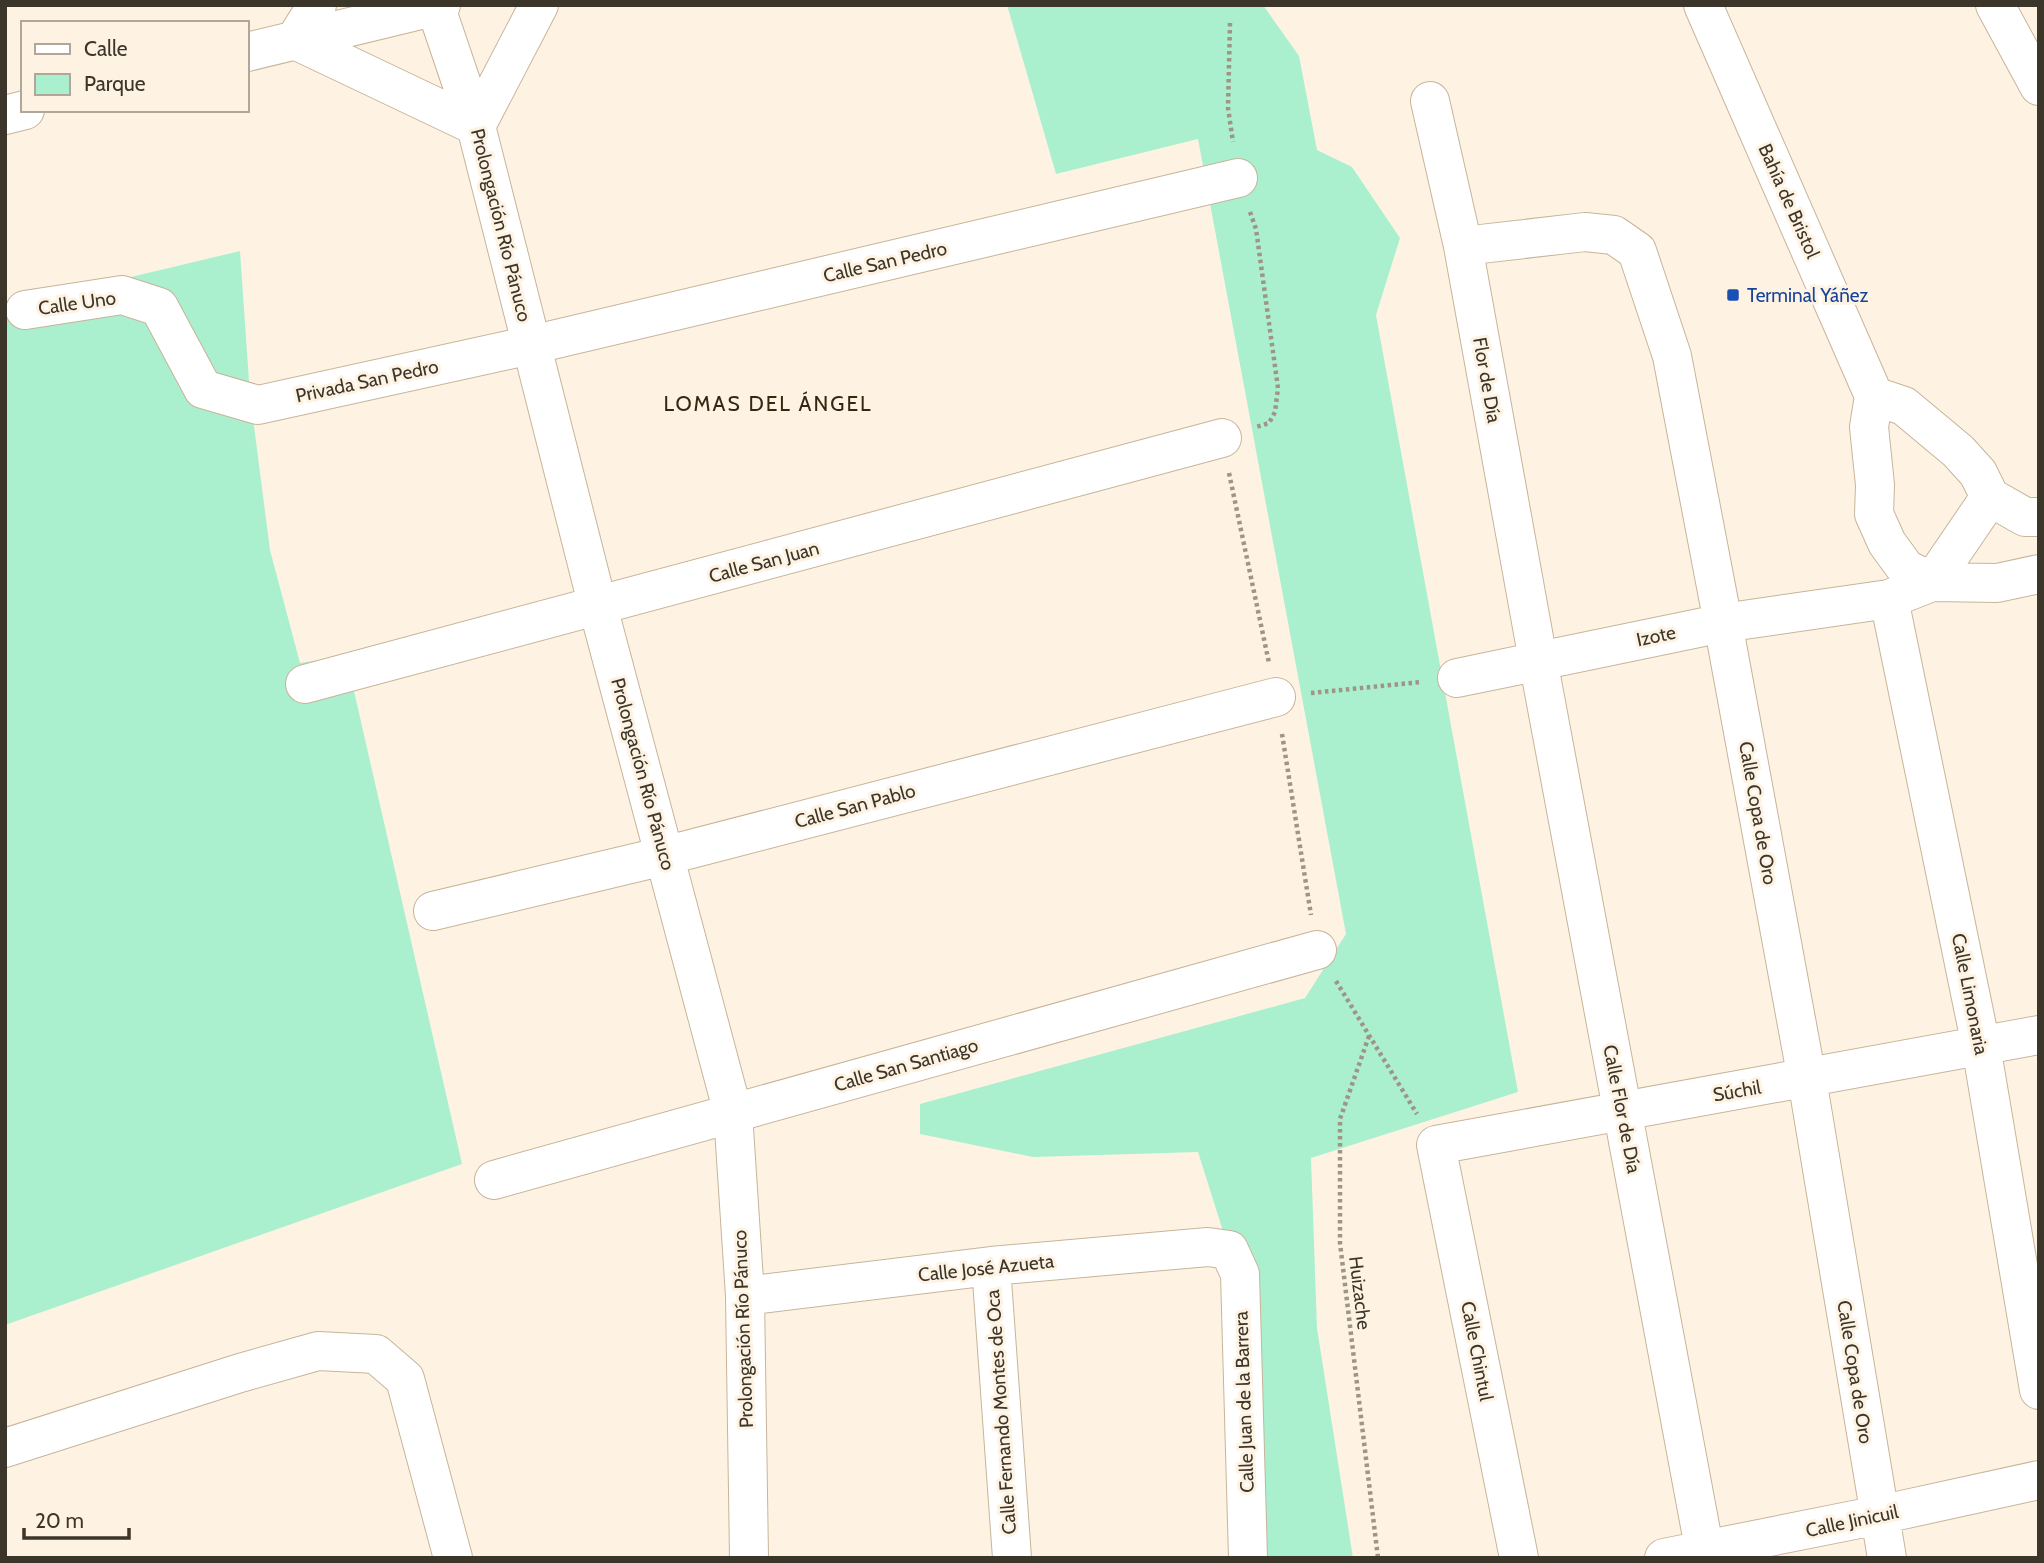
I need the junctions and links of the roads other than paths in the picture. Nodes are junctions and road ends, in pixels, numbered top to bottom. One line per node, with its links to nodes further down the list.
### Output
1 (317, 5): 6 (street)
2 (539, 5): 11 (street)
3 (1703, 5): 17 (street, Bahía de Bristol)
4 (1995, 5): 7 (street)
5 (437, 6): 6 (street); 11 (street, Prolongación Río Pánuco)
6 (295, 40): 8 (street); 11 (street)
7 (2029, 47): 9 (street)
8 (248, 52)
9 (2039, 86)
10 (1430, 101): 13 (street, Flor de Día)
11 (477, 126): 15 (street, Prolongación Río Pánuco)
12 (1238, 178): 15 (street, Calle San Pedro)
13 (1463, 246): 25 (street, Calle Copa de Oro); 26 (street, Flor de Día)
14 (25, 310): 16 (street, Calle Uno)
15 (531, 345): 16 (street, Privada San Pedro); 24 (street, Prolongación Río Pánuco)
16 (203, 390)
17 (1874, 396): 19 (street); 22 (street)
18 (1222, 438): 24 (street, Calle San Juan)
19 (1990, 497): 20 (street); 22 (street)
20 (2039, 517)
21 (2039, 574): 22 (street)
22 (1932, 582): 23 (street, Izote)
23 (1889, 599): 25 (street, Izote); 34 (street, Calle Limonaria)
24 (598, 607): 28 (street, Calle San Juan); 30 (street, Prolongación Río Pánuco)
25 (1723, 623): 26 (street, Izote); 35 (street, Calle Copa de Oro)
26 (1538, 660): 27 (street, Izote); 36 (street, Calle Flor de Día)
27 (1457, 678)
28 (305, 684)
29 (1276, 697): 30 (street, Calle San Pablo)
30 (664, 856): 31 (street, Calle San Pablo); 37 (street, Prolongación Río Pánuco)
31 (433, 911)
32 (1317, 950): 37 (street, Calle San Santiago)
33 (2039, 1035): 34 (street, Súchil)
34 (1981, 1046): 35 (street, Súchil); 43 (street, Calle Limonaria)
35 (1807, 1079): 36 (street, Súchil); 46 (street, Calle Copa de Oro)
36 (1622, 1111): 38 (street, Súchil); 47 (street, Calle Flor de Día)
37 (733, 1113): 39 (street, Calle San Santiago); 42 (street, Prolongación Río Pánuco)
38 (1436, 1144): 52 (street, Calle Chintul)
39 (494, 1180)
40 (1229, 1250): 41 (street, Calle José Azueta); 51 (street, Calle Juan de la Barrera)
41 (991, 1266): 42 (street, Calle José Azueta); 50 (street, Calle Fernando Montes de Oca)
42 (745, 1296): 49 (street, Prolongación Río Pánuco)
43 (2039, 1390)
44 (5, 1448): 48 (street)
45 (2039, 1480): 46 (street, Calle Jinicuil)
46 (1879, 1516): 47 (street, Calle Jinicuil); 54 (street, Calle Copa de Oro)
47 (1705, 1554): 53 (street, Calle Jinicuil)
48 (453, 1558)
49 (748, 1558)
50 (1012, 1558)
51 (1248, 1558)
52 (1519, 1558)
53 (1664, 1558)
54 (1887, 1558)

